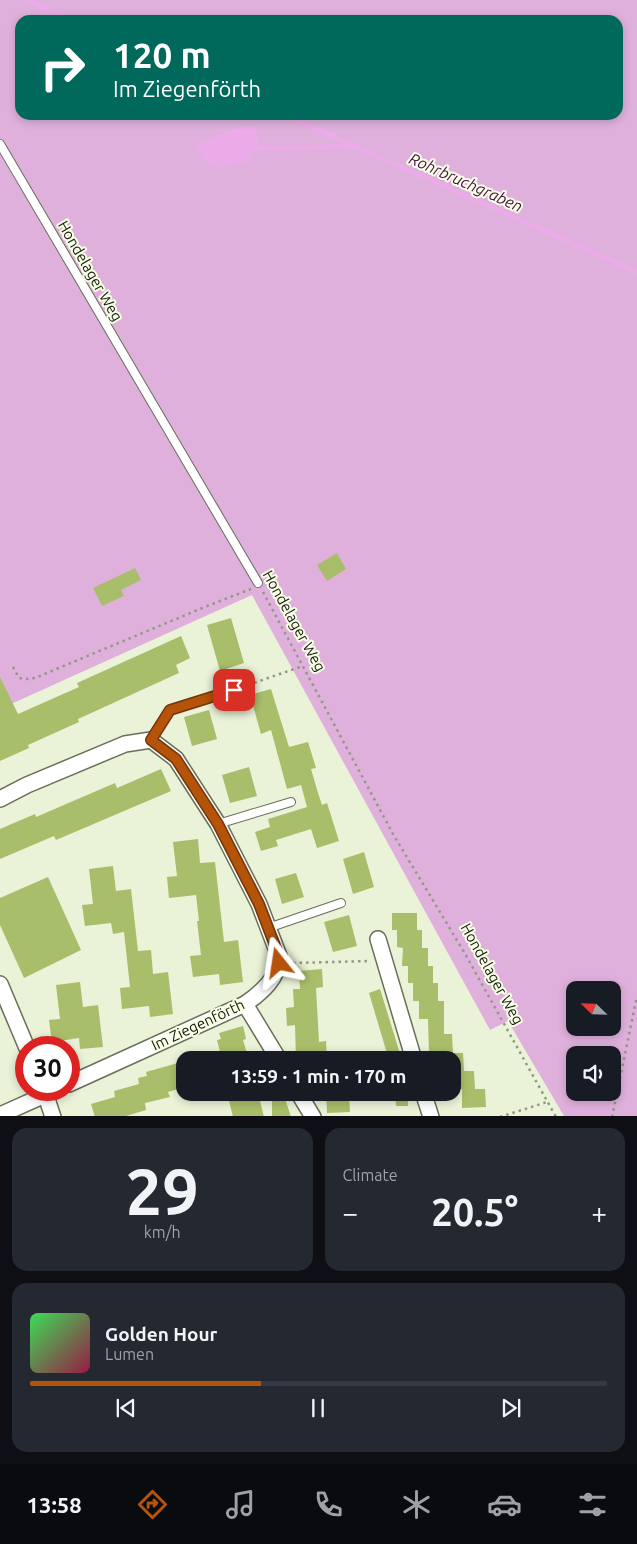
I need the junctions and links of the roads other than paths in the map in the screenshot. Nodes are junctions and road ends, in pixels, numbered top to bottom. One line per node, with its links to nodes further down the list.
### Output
1 (0, 144): 2 (lane, Hondelager Weg)
2 (258, 583)
3 (234, 690): 4 (lane)
4 (151, 740): 5 (street); 7 (street)
5 (0, 799)
6 (291, 802): 7 (lane)
7 (218, 824): 9 (street)
8 (341, 903): 9 (lane)
9 (268, 928): 12 (street, Im Ziegenförth)
10 (378, 939): 15 (street)
11 (0, 984): 13 (street)
12 (245, 1004): 14 (street); 16 (street, Im Ziegenförth)
13 (21, 1036)
14 (274, 1051)
15 (411, 1051)
16 (80, 1079)
17 (29, 1101): 21 (street)
18 (51, 1101): 22 (street)
19 (304, 1101): 23 (street)
20 (426, 1101): 24 (street)
21 (0, 1115)
22 (53, 1116)
23 (313, 1116)
24 (430, 1116)

